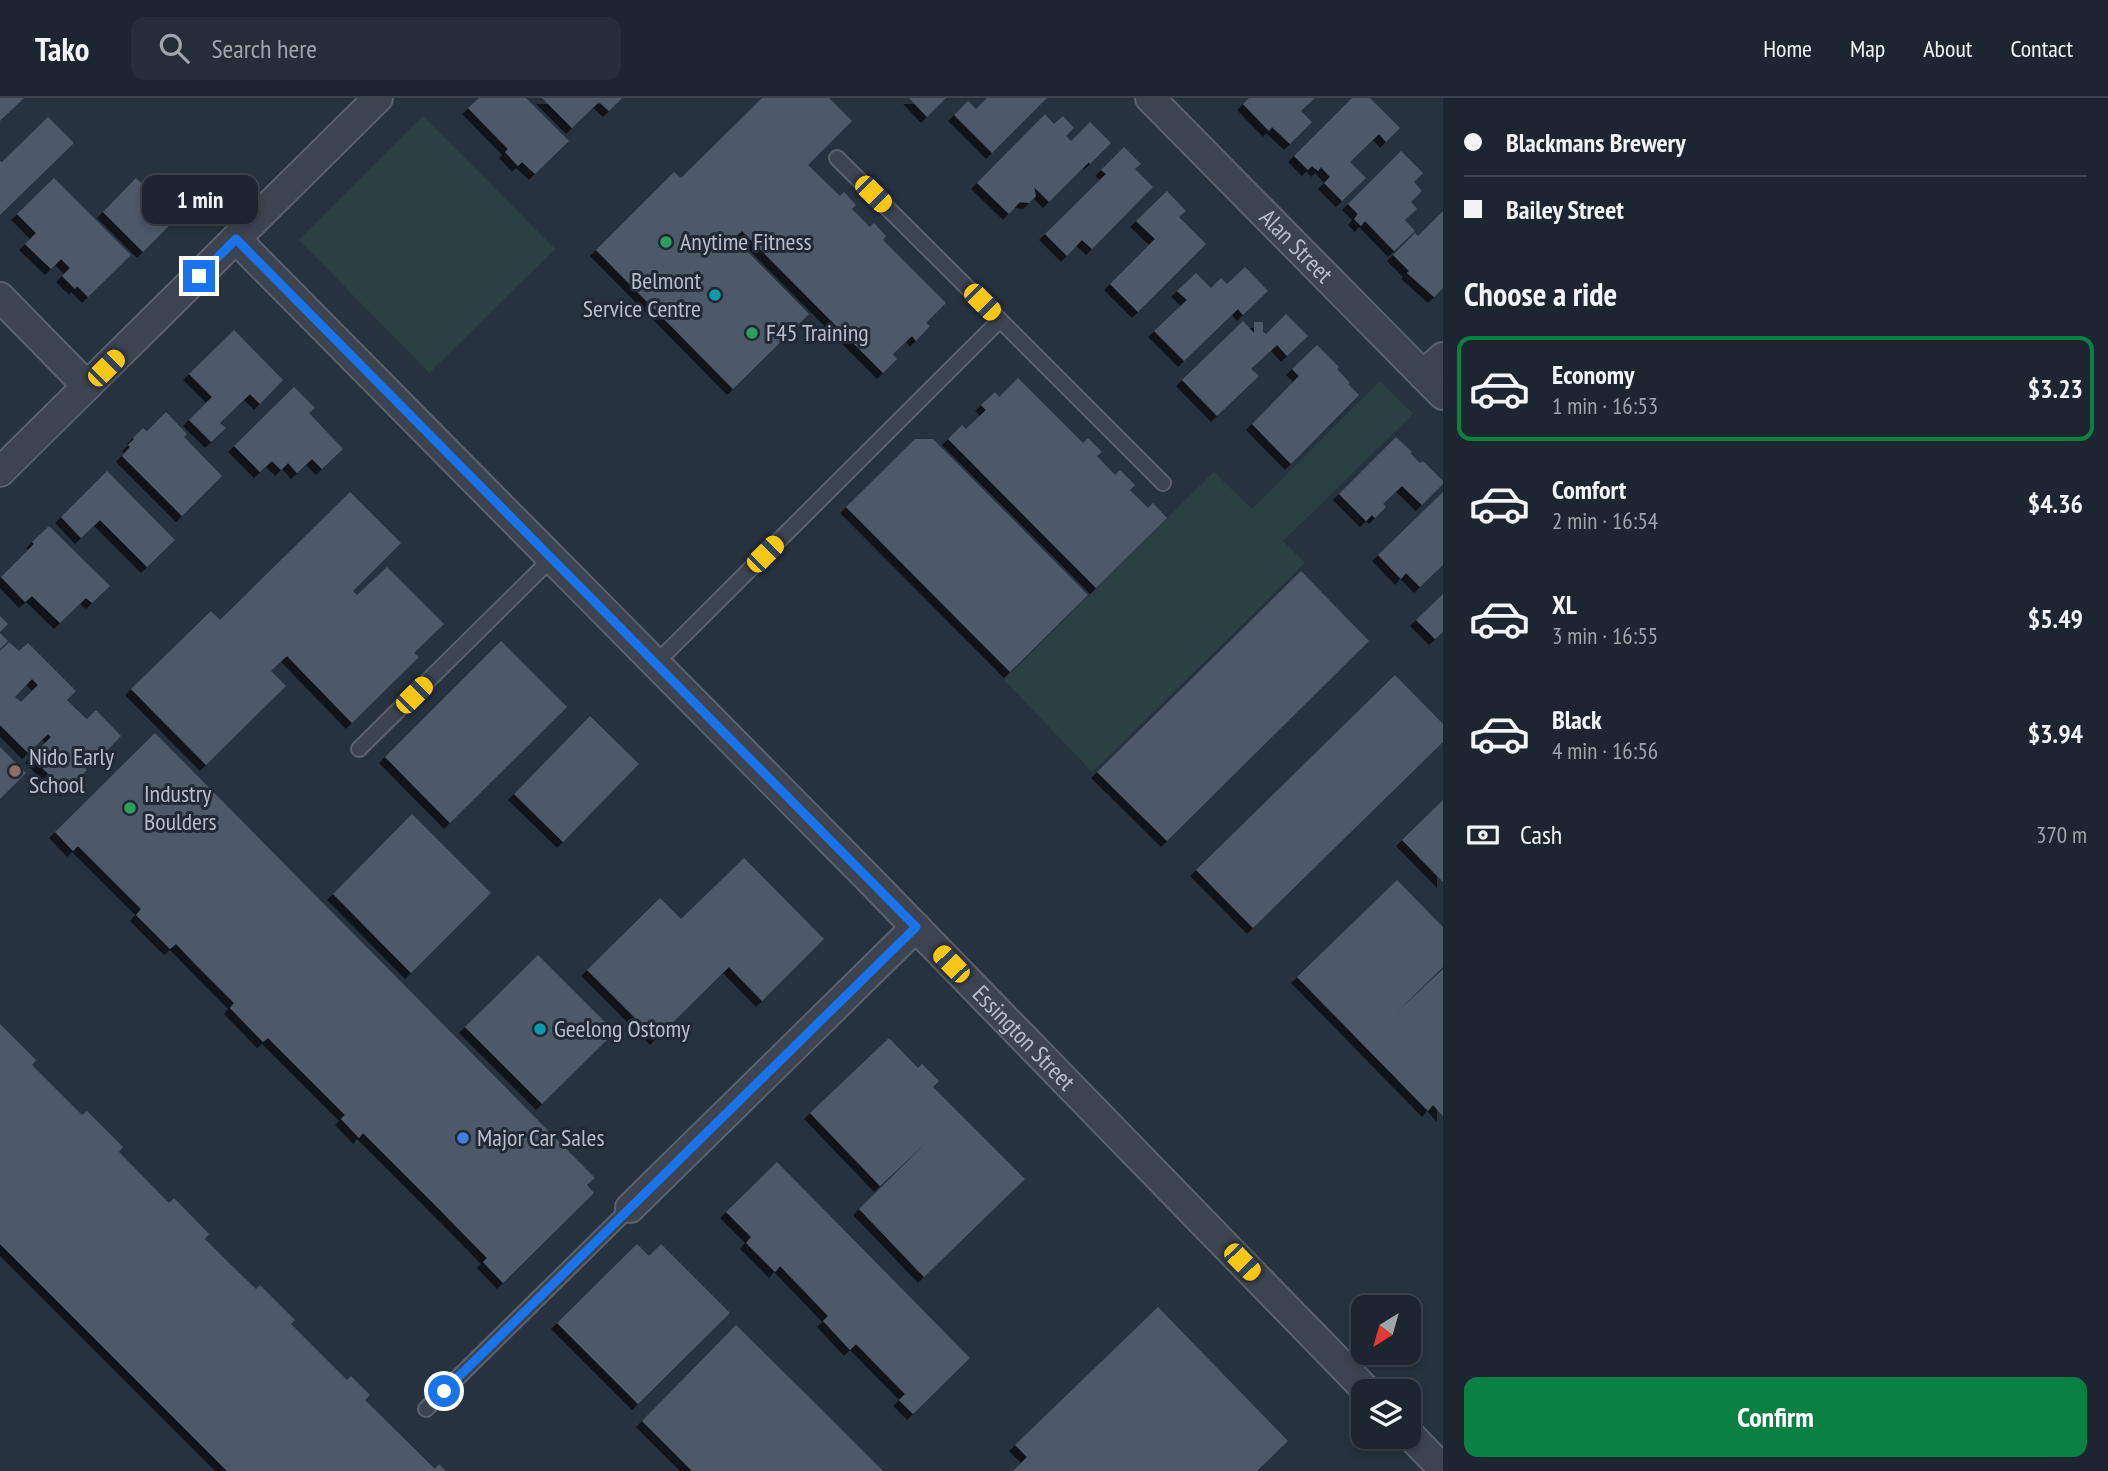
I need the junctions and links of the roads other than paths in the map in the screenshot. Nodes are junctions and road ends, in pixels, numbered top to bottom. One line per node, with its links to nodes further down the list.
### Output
1 (378, 98): 4 (street)
2 (1150, 98): 7 (street, Alan Street)
3 (837, 158): 6 (lane)
4 (236, 239): 8 (street); 12 (street, Essington Street)
5 (0, 297): 8 (street)
6 (1000, 320): 11 (lane); 13 (lane)
7 (1433, 366): 9 (street, Alan Street)
8 (87, 386): 10 (street)
9 (1443, 395)
10 (0, 472)
11 (1163, 483)
12 (552, 558): 13 (street, Essington Street); 14 (lane)
13 (656, 663): 15 (street, Essington Street)
14 (359, 749)
15 (916, 927): 16 (street); 17 (street, Essington Street)
16 (629, 1208): 18 (lane)
17 (1355, 1379)
18 (426, 1409)
19 (1421, 1446): 20 (street)
20 (1443, 1469)

